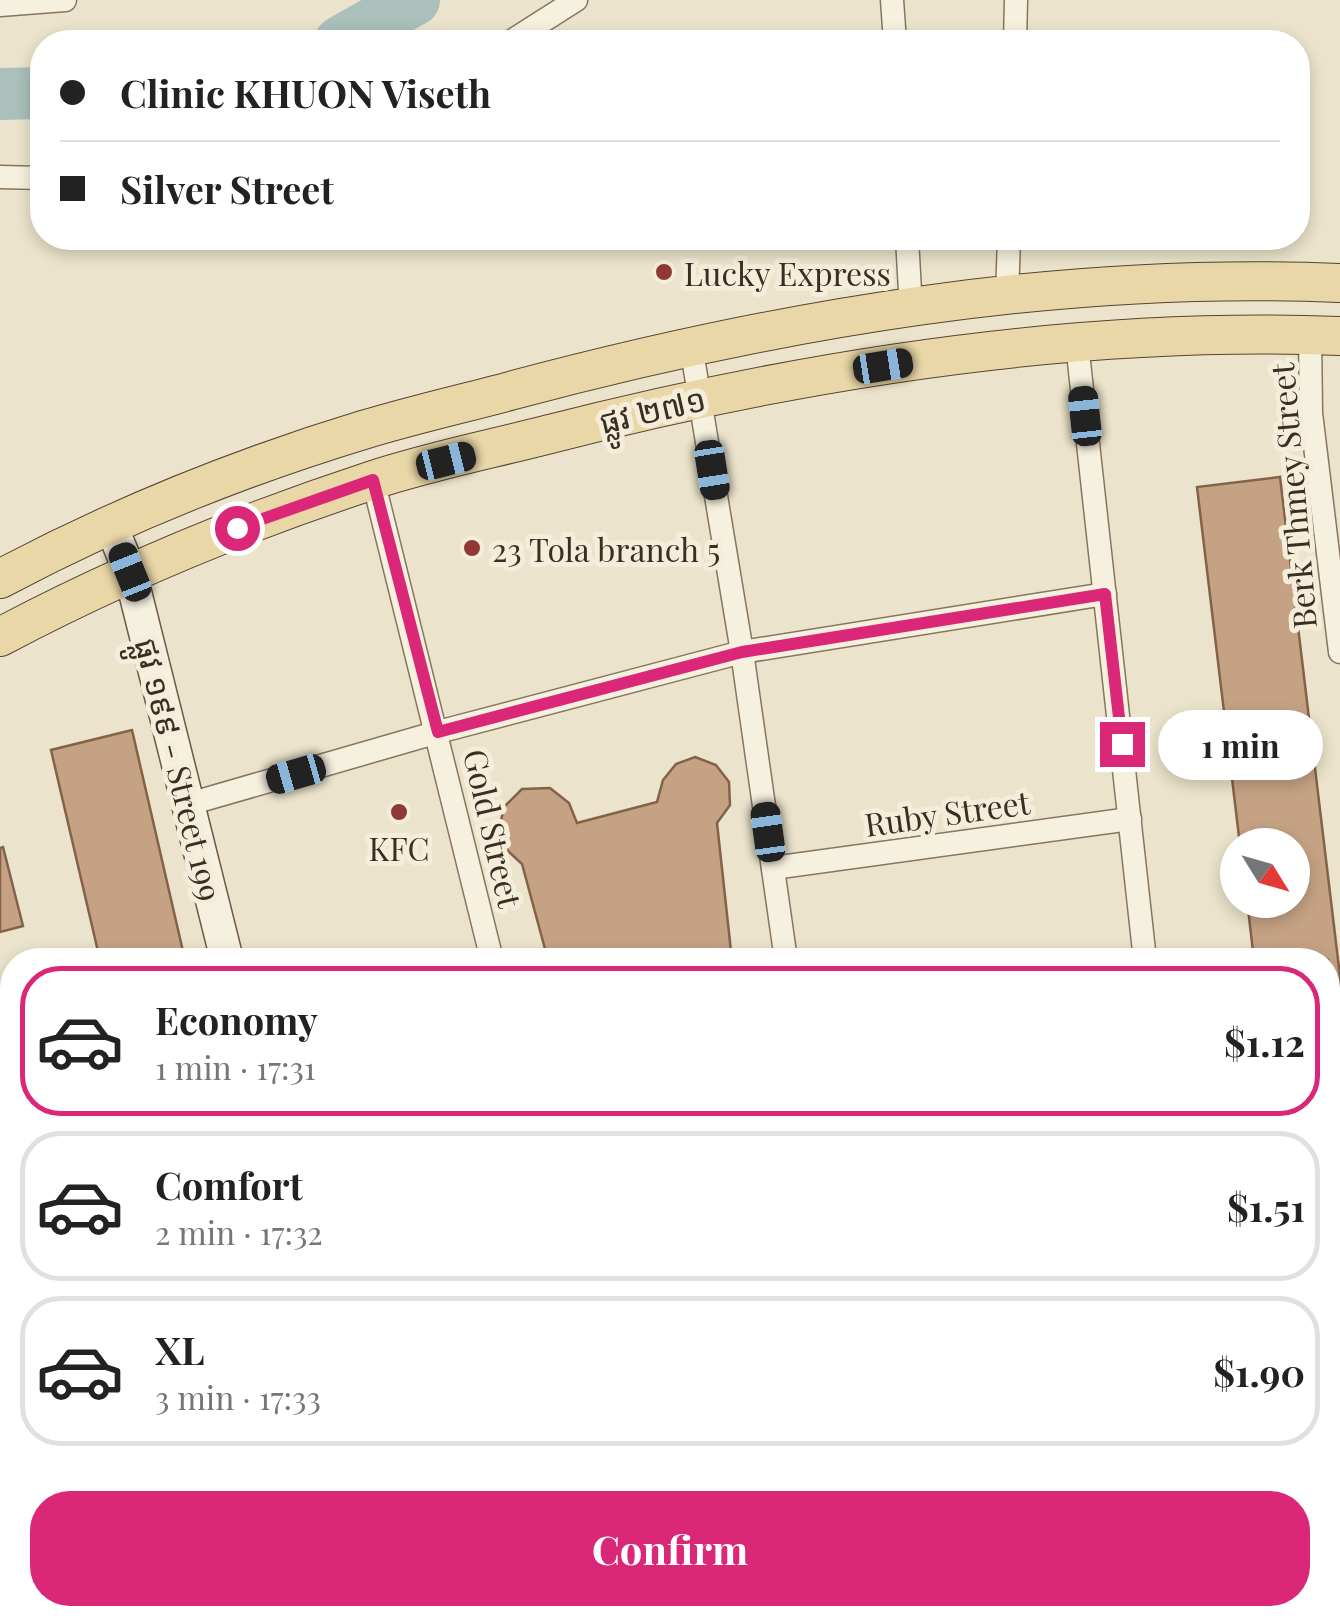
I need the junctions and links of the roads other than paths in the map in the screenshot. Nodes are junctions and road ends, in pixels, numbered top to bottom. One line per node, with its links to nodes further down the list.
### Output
1 (65, 0): 5 (street)
2 (576, 0): 6 (street)
3 (892, 0): 7 (street)
4 (1016, 0): 8 (street)
5 (0, 5)
6 (529, 30)
7 (894, 30)
8 (1015, 30)
9 (0, 177): 10 (street)
10 (30, 178)
11 (908, 250): 15 (street)
12 (1008, 250): 14 (street)
13 (1340, 283): 14 (main road, ផ្លូវ ២៧១)
14 (1007, 297): 15 (main road, ផ្លូវ ២៧១)
15 (911, 309): 18 (main road, ផ្លូវ ២៧១)
16 (1325, 335): 17 (main road, ផ្លូវ ២៧១); 27 (street, Berk Thmey Street)
17 (1077, 344): 19 (main road, ផ្លូវ ២៧១); 24 (street)
18 (691, 346): 19 (street); 21 (main road, ផ្លូវ ២៧១)
19 (700, 398): 20 (main road, ផ្លូវ ២៧១); 26 (street)
20 (373, 480): 22 (main road, ផ្លូវ ២៧១); 28 (street, Gold Street)
21 (110, 523): 22 (street, ផ្លូវ ១៩៩ - Street 199); 23 (main road, ផ្លូវ ២៧១)
22 (130, 572): 25 (main road, ផ្លូវ ២៧១); 29 (street, ផ្លូវ ១៩៩ - Street 199)
23 (0, 579)
24 (1105, 594): 26 (street); 30 (street)
25 (0, 636)
26 (742, 652): 28 (street); 31 (street)
27 (1340, 652)
28 (438, 732): 29 (street); 33 (street, Gold Street)
29 (188, 804): 32 (street, ផ្លូវ ១៩៩ - Street 199)
30 (1130, 820): 31 (street, Ruby Street); 35 (street)
31 (773, 868): 34 (street)
32 (224, 948)
33 (489, 948)
34 (784, 948)
35 (1145, 948)

